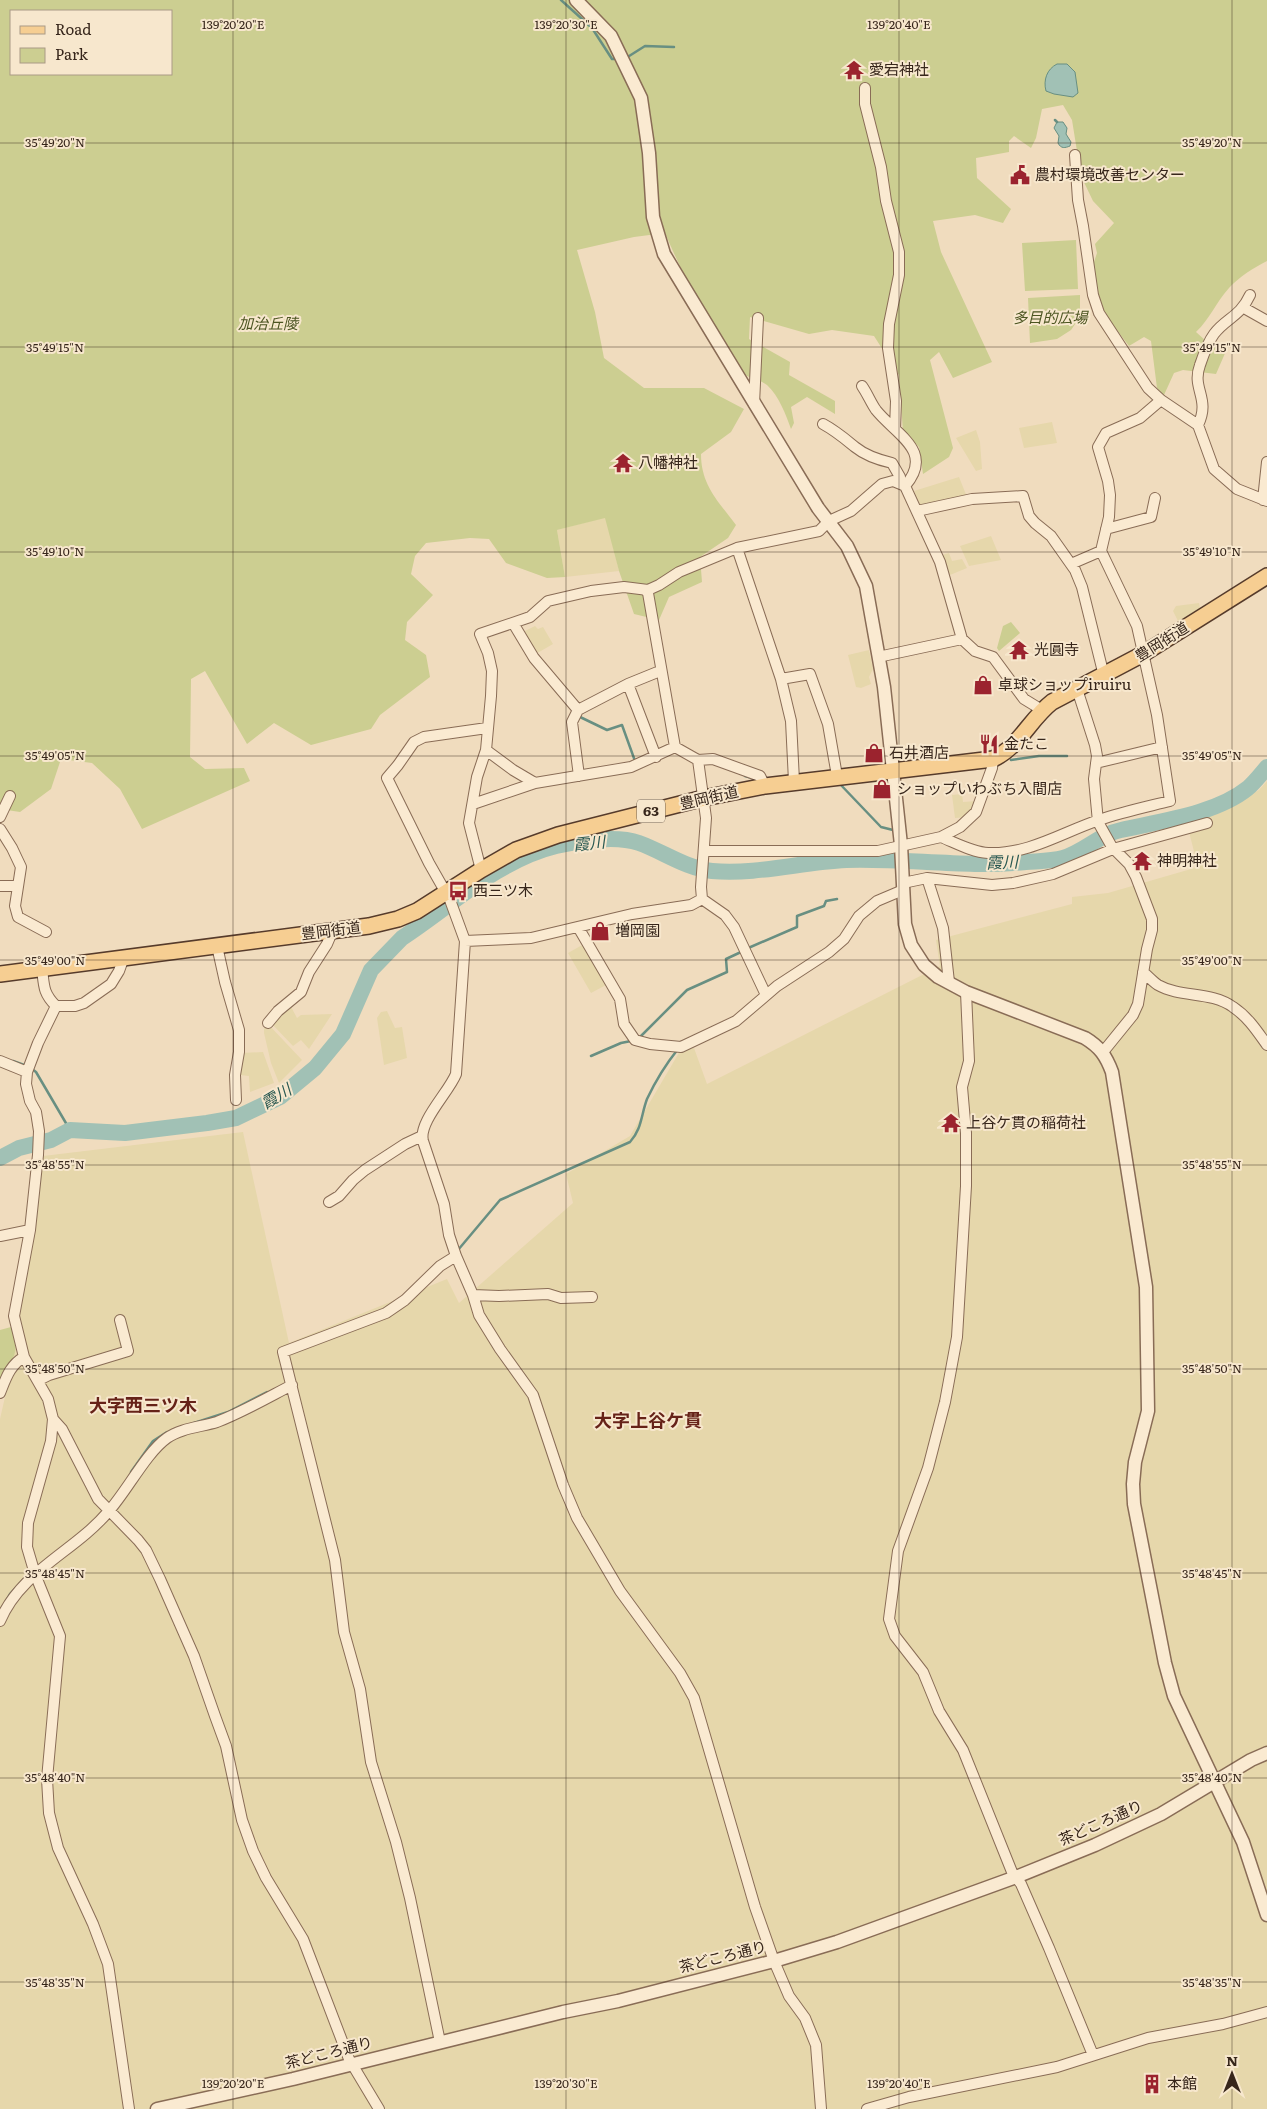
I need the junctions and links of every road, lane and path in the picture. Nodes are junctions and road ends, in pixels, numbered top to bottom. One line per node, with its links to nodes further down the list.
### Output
1 (576, 0): 10 (street)
2 (865, 88): 13 (street)
3 (1075, 155): 9 (street)
4 (1250, 295): 5 (street)
5 (1244, 308): 7 (street); 12 (street)
6 (758, 318): 10 (street)
7 (1267, 321)
8 (862, 386): 13 (street)
9 (1161, 400): 12 (street); 20 (street)
10 (754, 404): 19 (street)
11 (822, 424): 15 (street)
12 (1198, 425): 17 (street)
13 (895, 429): 15 (street)
14 (1267, 462): 17 (street)
15 (903, 484): 18 (street); 19 (street)
16 (1155, 498): 20 (street)
17 (1265, 500)
18 (917, 511): 23 (street); 27 (street)
19 (829, 521): 21 (street); 29 (street)
20 (1106, 529): 22 (street)
21 (737, 548): 25 (street); 32 (street)
22 (1101, 551): 23 (street); 28 (street)
23 (1071, 564): 31 (street)
24 (1267, 576): 28 (main road, 豊岡街道 / 63)
25 (645, 590): 26 (street); 30 (street)
26 (513, 623): 35 (street); 37 (street)
27 (962, 640): 29 (street); 36 (street)
28 (1144, 654): 31 (main road, 豊岡街道 / 63); 38 (street)
29 (878, 657): 45 (street)
30 (660, 671): 33 (street); 39 (street)
31 (1104, 676): 34 (main road, 豊岡街道 / 63)
32 (781, 679): 47 (street); 48 (street)
33 (628, 684): 35 (street); 41 (street)
34 (1077, 689): 36 (main road, 豊岡街道 / 63); 44 (street)
35 (578, 710): 46 (street)
36 (1042, 710): 42 (main road, 豊岡街道 / 63)
37 (487, 728): 40 (street); 67 (street)
38 (1162, 747): 44 (street); 55 (street)
39 (675, 748): 41 (street); 43 (street)
40 (486, 750): 49 (street); 53 (street)
41 (656, 757): 46 (street)
42 (993, 758): 45 (main road, 豊岡街道 / 63); 58 (street)
43 (698, 760): 50 (street); 52 (street)
44 (1096, 763): 55 (street)
45 (893, 770): 47 (main road, 豊岡街道 / 63); 59 (street)
46 (579, 776): 49 (street)
47 (837, 776): 48 (main road, 豊岡街道 / 63)
48 (794, 782): 50 (main road, 豊岡街道 / 63)
49 (535, 783): 53 (street)
50 (765, 786): 52 (main road, 豊岡街道 / 63)
51 (10, 796): 54 (street)
52 (704, 798): 61 (street); 62 (main road, 豊岡街道 / 63)
53 (472, 804): 62 (street)
54 (0, 817)
55 (1098, 821): 58 (street); 60 (street)
56 (1207, 823): 60 (street)
57 (0, 829): 66 (street)
58 (941, 837): 59 (street)
59 (901, 847): 61 (street); 64 (street)
60 (1112, 848): 63 (street); 76 (street)
61 (705, 851): 68 (street)
62 (481, 870): 67 (main road, 豊岡街道 / 63)
63 (926, 878): 64 (street); 78 (street)
64 (903, 882): 78 (street); 80 (street)
65 (0, 886): 66 (street)
66 (18, 886): 71 (street)
67 (447, 897): 70 (main road, 豊岡街道 / 63); 72 (street)
68 (702, 899): 69 (street); 80 (street)
69 (578, 927): 72 (street); 80 (street)
70 (333, 930): 73 (main road, 豊岡街道 / 63); 82 (street)
71 (46, 932)
72 (465, 941): 88 (street)
73 (217, 946): 74 (main road, 豊岡街道 / 63); 87 (street)
74 (124, 957): 75 (main road, 豊岡街道 / 63); 81 (street)
75 (42, 968): 77 (main road, 豊岡街道 / 63); 81 (street)
76 (1143, 972): 83 (street); 84 (street)
77 (0, 974)
78 (949, 982): 79 (street)
79 (966, 992): 84 (street); 106 (street)
80 (766, 996)
81 (56, 1006): 86 (street)
82 (268, 1023)
83 (1267, 1045)
84 (1104, 1052): 105 (street)
85 (0, 1062): 86 (street)
86 (28, 1069): 90 (street)
87 (236, 1100)
88 (422, 1136): 89 (street); 92 (street)
89 (330, 1202)
90 (30, 1230): 91 (street); 96 (street)
91 (0, 1236)
92 (456, 1256): 93 (street); 98 (street)
93 (473, 1295): 94 (street); 108 (street)
94 (592, 1297)
95 (120, 1320): 97 (street)
96 (24, 1357): 97 (street); 99 (street)
97 (39, 1380): 100 (street)
98 (292, 1385): 101 (street); 110 (street)
99 (0, 1393)
100 (53, 1418): 101 (street); 102 (street)
101 (109, 1512): 102 (street); 112 (street)
102 (35, 1574): 103 (street); 113 (street)
103 (0, 1620)
104 (1267, 1753): 105 (street, 茶どころ通り)
105 (1214, 1783): 106 (street, 茶どころ通り); 107 (street)
106 (1016, 1877): 108 (street, 茶どころ通り); 111 (street)
107 (1267, 1915)
108 (774, 1961): 110 (street, 茶どころ通り); 116 (street)
109 (1267, 2012): 111 (street)
110 (440, 2042): 112 (street, 茶どころ通り)
111 (1093, 2055): 117 (street)
112 (354, 2064): 114 (street, 茶どころ通り); 115 (street)
113 (129, 2109)
114 (157, 2109)
115 (380, 2109)
116 (821, 2109)
117 (867, 2109)

